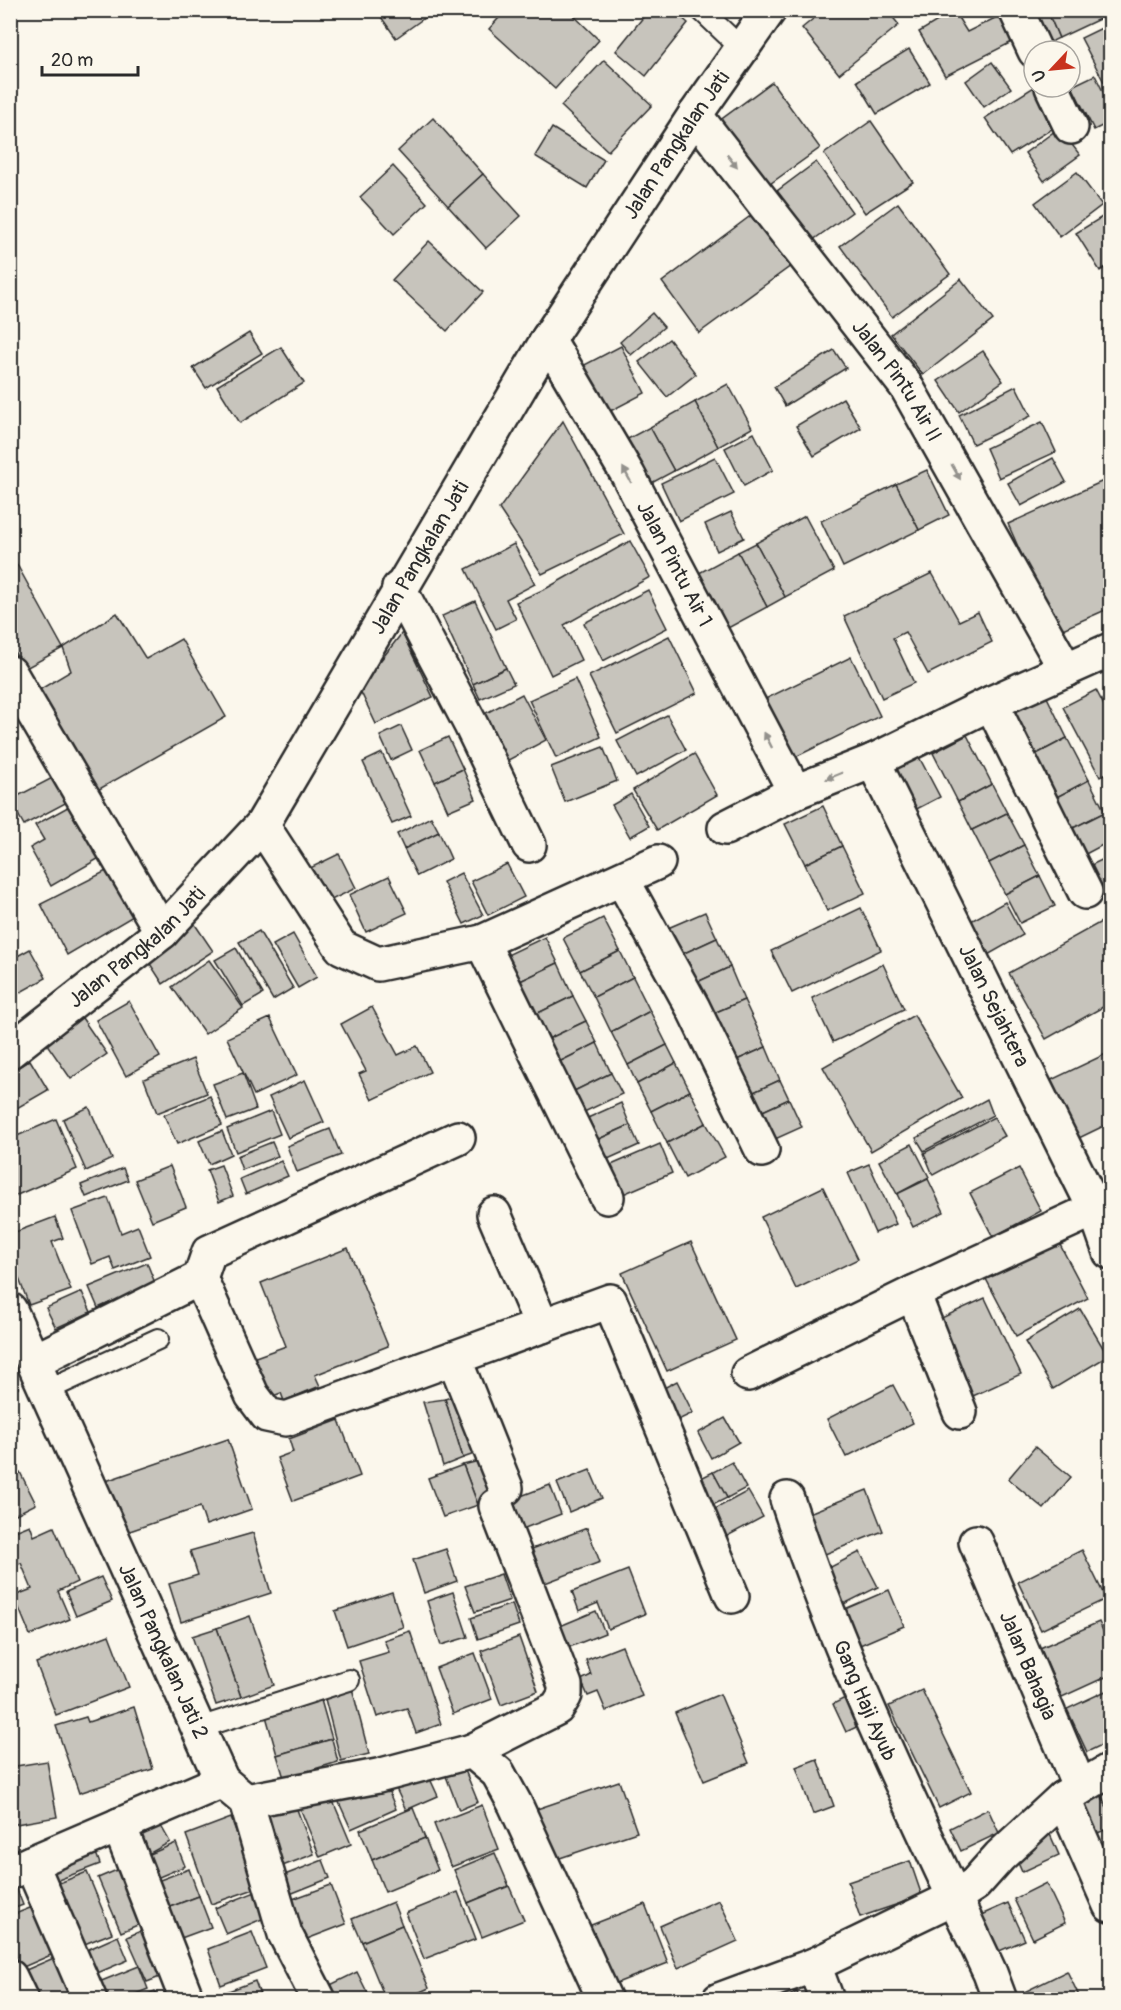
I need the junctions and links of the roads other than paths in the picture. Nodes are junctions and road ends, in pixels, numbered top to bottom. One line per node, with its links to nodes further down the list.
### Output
1 (701, 10): 5 (lane)
2 (769, 10): 5 (street, Jalan Pangkalan Jati)
3 (1016, 10): 4 (street)
4 (1029, 39)
5 (743, 50): 7 (street, Jalan Pangkalan Jati)
6 (1058, 99): 8 (street)
7 (695, 115): 9 (street, Jalan Pangkalan Jati); 12 (street, Jalan Pintu Air II, one-way to 12)
8 (1071, 126)
9 (548, 339): 10 (street, Jalan Pangkalan Jati); 16 (street, Jalan Pintu Air 1, one-way to 9)
10 (399, 588): 17 (street, Jalan Pangkalan Jati); 19 (street)
11 (1110, 650): 12 (street)
12 (1066, 670): 14 (street)
13 (10, 673): 23 (street)
14 (991, 703): 15 (street); 22 (street)
15 (873, 761): 16 (street, one-way to 16); 29 (street, Jalan Sejahtera)
16 (795, 792): 18 (street)
17 (262, 825): 23 (street, Jalan Pangkalan Jati); 24 (street)
18 (725, 828)
19 (529, 845)
20 (657, 862): 21 (street)
21 (622, 879): 24 (street); 27 (street)
22 (1085, 892)
23 (162, 932): 25 (street, Jalan Pangkalan Jati)
24 (482, 942): 28 (street)
25 (12, 1045)
26 (458, 1138): 32 (street)
27 (762, 1150)
28 (607, 1197)
29 (1095, 1209): 31 (street, Jalan Sejahtera); 33 (street)
30 (494, 1214): 35 (street)
31 (1110, 1252)
32 (200, 1278): 37 (street); 39 (street)
33 (913, 1293): 38 (street); 40 (street)
34 (13, 1321): 39 (street, Jalan Pangkalan Jati 2)
35 (542, 1326): 37 (street); 43 (street)
36 (158, 1339): 39 (lane)
37 (454, 1358): 46 (street)
38 (748, 1374)
39 (41, 1376): 45 (street, Jalan Pangkalan Jati 2)
40 (960, 1412)
41 (787, 1499): 52 (street, Gang Haji Ayub)
42 (976, 1542): 49 (street, Jalan Bahagia)
43 (732, 1596)
44 (349, 1680): 45 (lane)
45 (199, 1728): 48 (street, Jalan Pangkalan Jati 2)
46 (472, 1751): 48 (street); 60 (street)
47 (1110, 1770): 49 (street)
48 (234, 1791): 50 (street); 59 (street, Jalan Pangkalan Jati 2)
49 (1072, 1793): 52 (street); 53 (street, Jalan Bahagia)
50 (119, 1825): 51 (street); 58 (street)
51 (21, 1868): 57 (street)
52 (955, 1897): 54 (street); 63 (street, Gang Haji Ayub)
53 (1110, 1905)
54 (814, 1965): 61 (street); 62 (street)
55 (10, 1977): 56 (street)
56 (21, 2000)
57 (90, 2000)
58 (187, 2000)
59 (319, 2000)
60 (605, 2000)
61 (719, 2000)
62 (827, 2000)
63 (1000, 2000)

